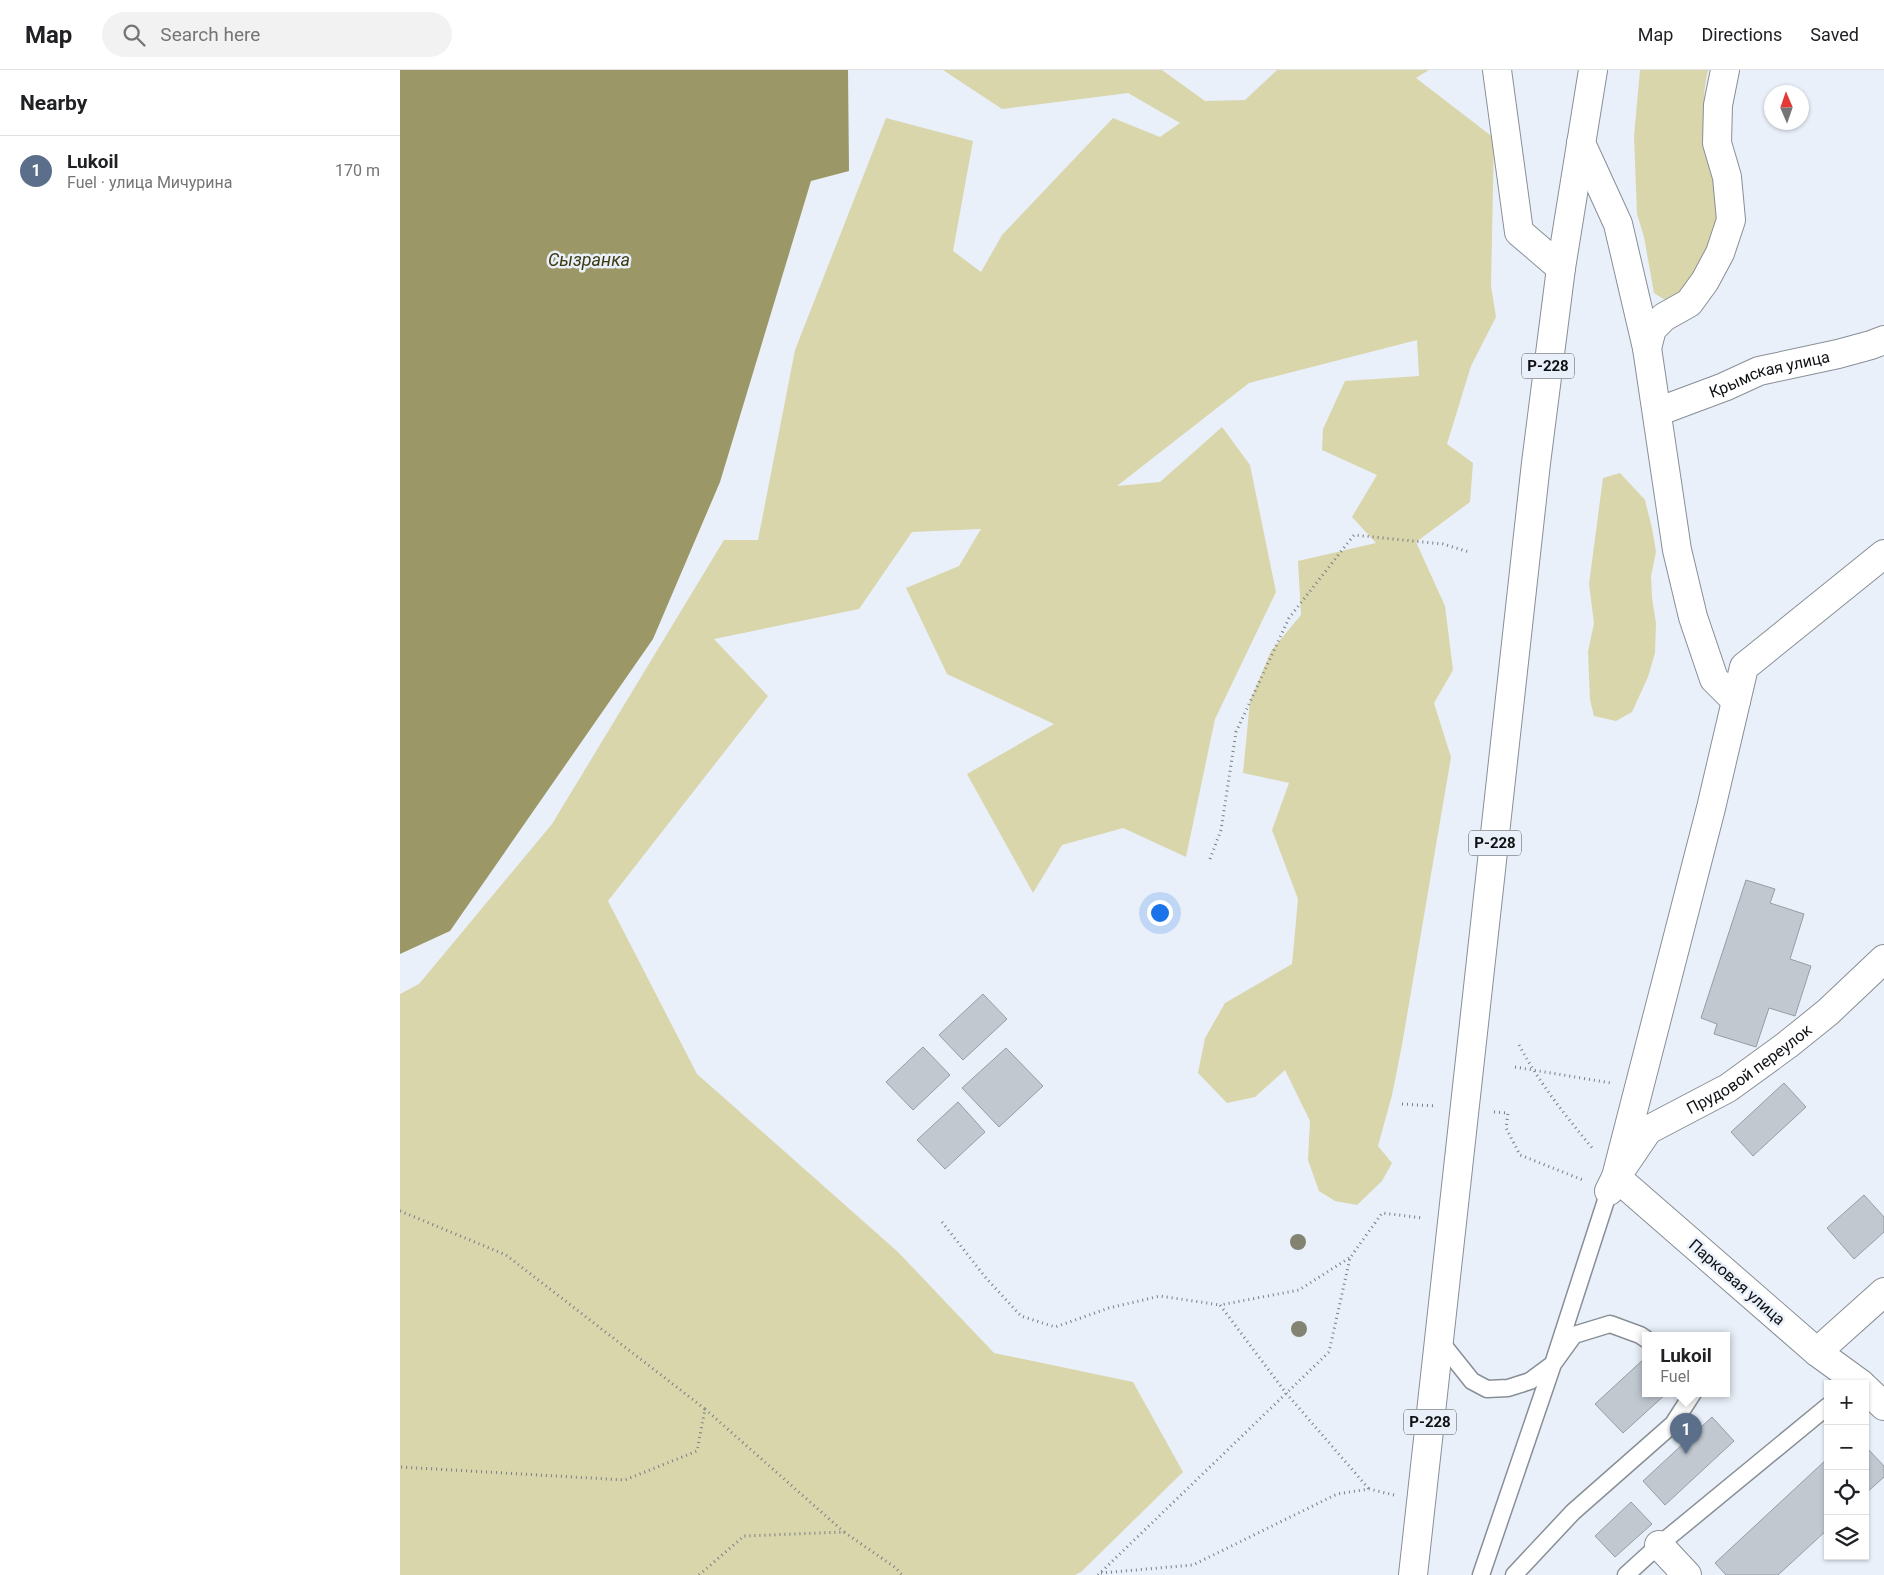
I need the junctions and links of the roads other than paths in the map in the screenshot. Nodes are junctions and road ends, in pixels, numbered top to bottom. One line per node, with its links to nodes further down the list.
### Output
1 (1497, 70): 5 (street)
2 (1593, 70): 4 (street, Р-228)
3 (1725, 70): 7 (street)
4 (1581, 143): 5 (street, Р-228); 7 (street)
5 (1560, 268): 15 (street, Р-228)
6 (1884, 340): 8 (street, Крымская улица)
7 (1647, 348): 8 (street)
8 (1656, 412): 10 (street)
9 (1884, 554): 10 (street)
10 (1736, 702): 12 (street)
11 (1884, 959): 12 (street, Прудовой переулок)
12 (1612, 1184): 16 (street, Парковая улица); 17 (lane)
13 (1884, 1292): 16 (street)
14 (1642, 1336): 17 (lane)
15 (1440, 1341): 17 (lane); 24 (street, Р-228)
16 (1817, 1352): 18 (street, Парковая улица)
17 (1553, 1364): 25 (lane)
18 (1855, 1380)
19 (1869, 1392): 21 (street, Парковая улица)
20 (1692, 1397): 26 (lane)
21 (1884, 1406)
22 (1824, 1409): 23 (lane)
23 (1660, 1545): 27 (lane); 28 (street)
24 (1413, 1575)
25 (1481, 1575)
26 (1514, 1575)
27 (1626, 1575)
28 (1687, 1575)

